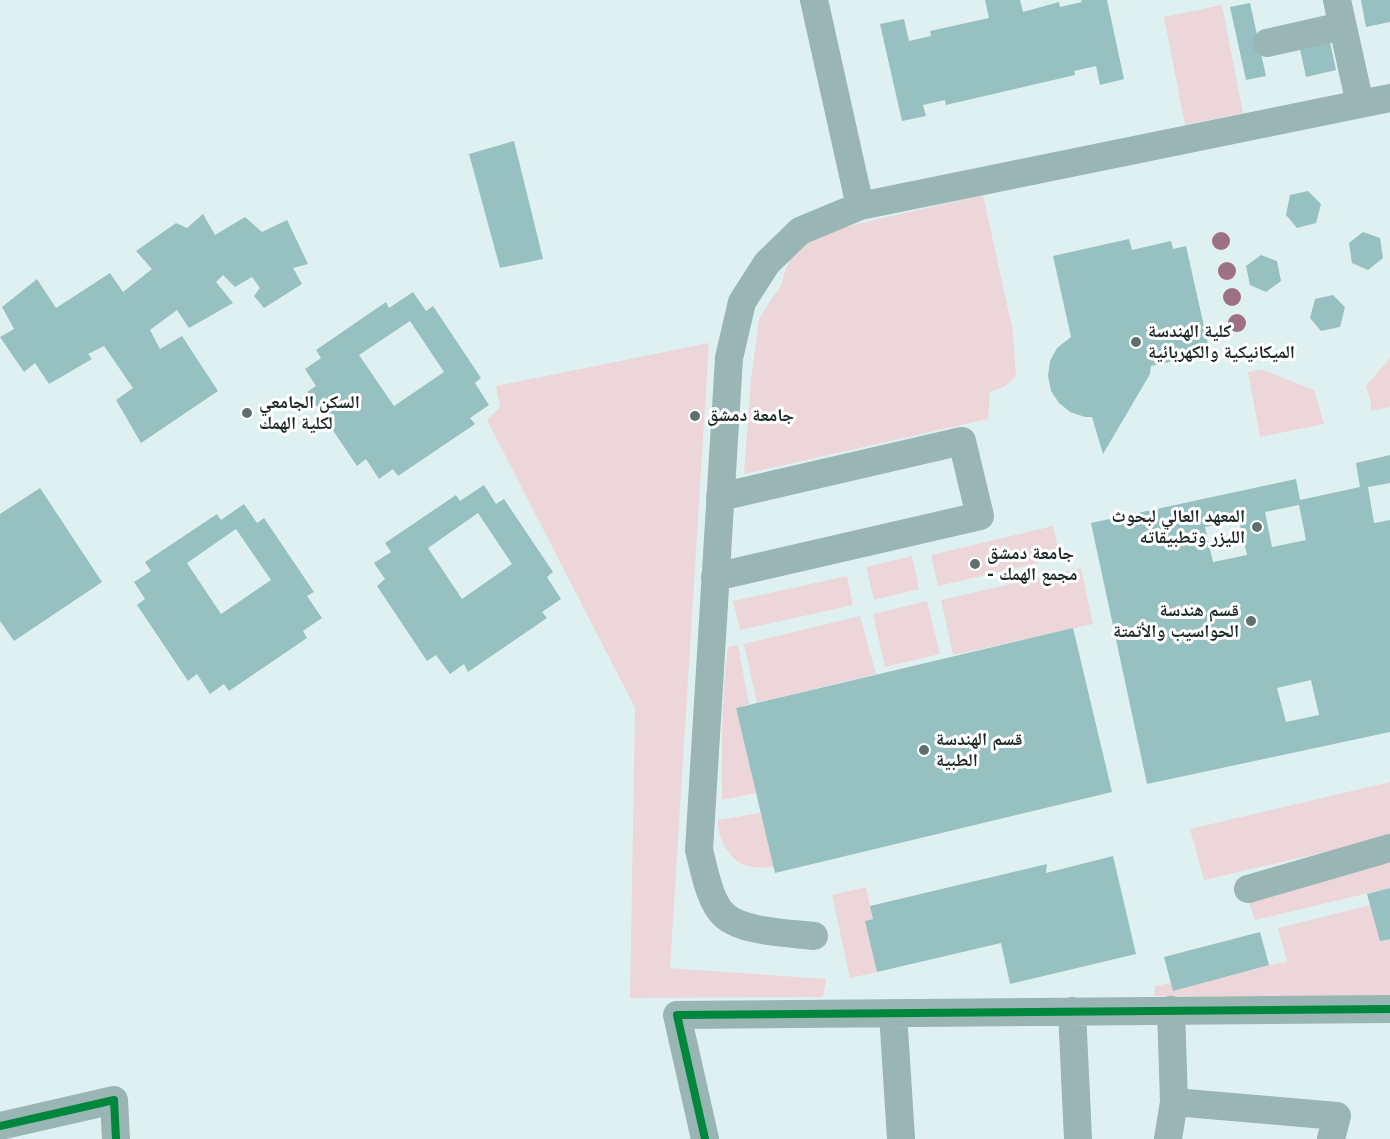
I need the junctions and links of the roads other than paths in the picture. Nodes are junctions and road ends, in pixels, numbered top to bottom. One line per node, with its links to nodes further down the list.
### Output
1 (814, 0): 6 (street)
2 (1340, 13): 3 (street); 5 (street)
3 (1267, 43)
4 (1390, 98): 5 (street)
5 (1360, 104): 6 (street)
6 (860, 206): 7 (street)
7 (720, 497): 8 (street); 8 (street)
8 (716, 577): 11 (street)
9 (1390, 848): 10 (street)
10 (1248, 889)
11 (814, 936)
12 (1390, 1009): 13 (street)
13 (1171, 1010): 14 (street); 16 (street)
14 (1071, 1011): 15 (street); 21 (street)
15 (893, 1013): 19 (street); 20 (street)
16 (1174, 1102): 22 (street); 23 (street)
17 (0, 1126): 18 (street)
18 (116, 1139)
19 (705, 1139)
20 (901, 1139)
21 (1078, 1139)
22 (1168, 1139)
23 (1331, 1139)

